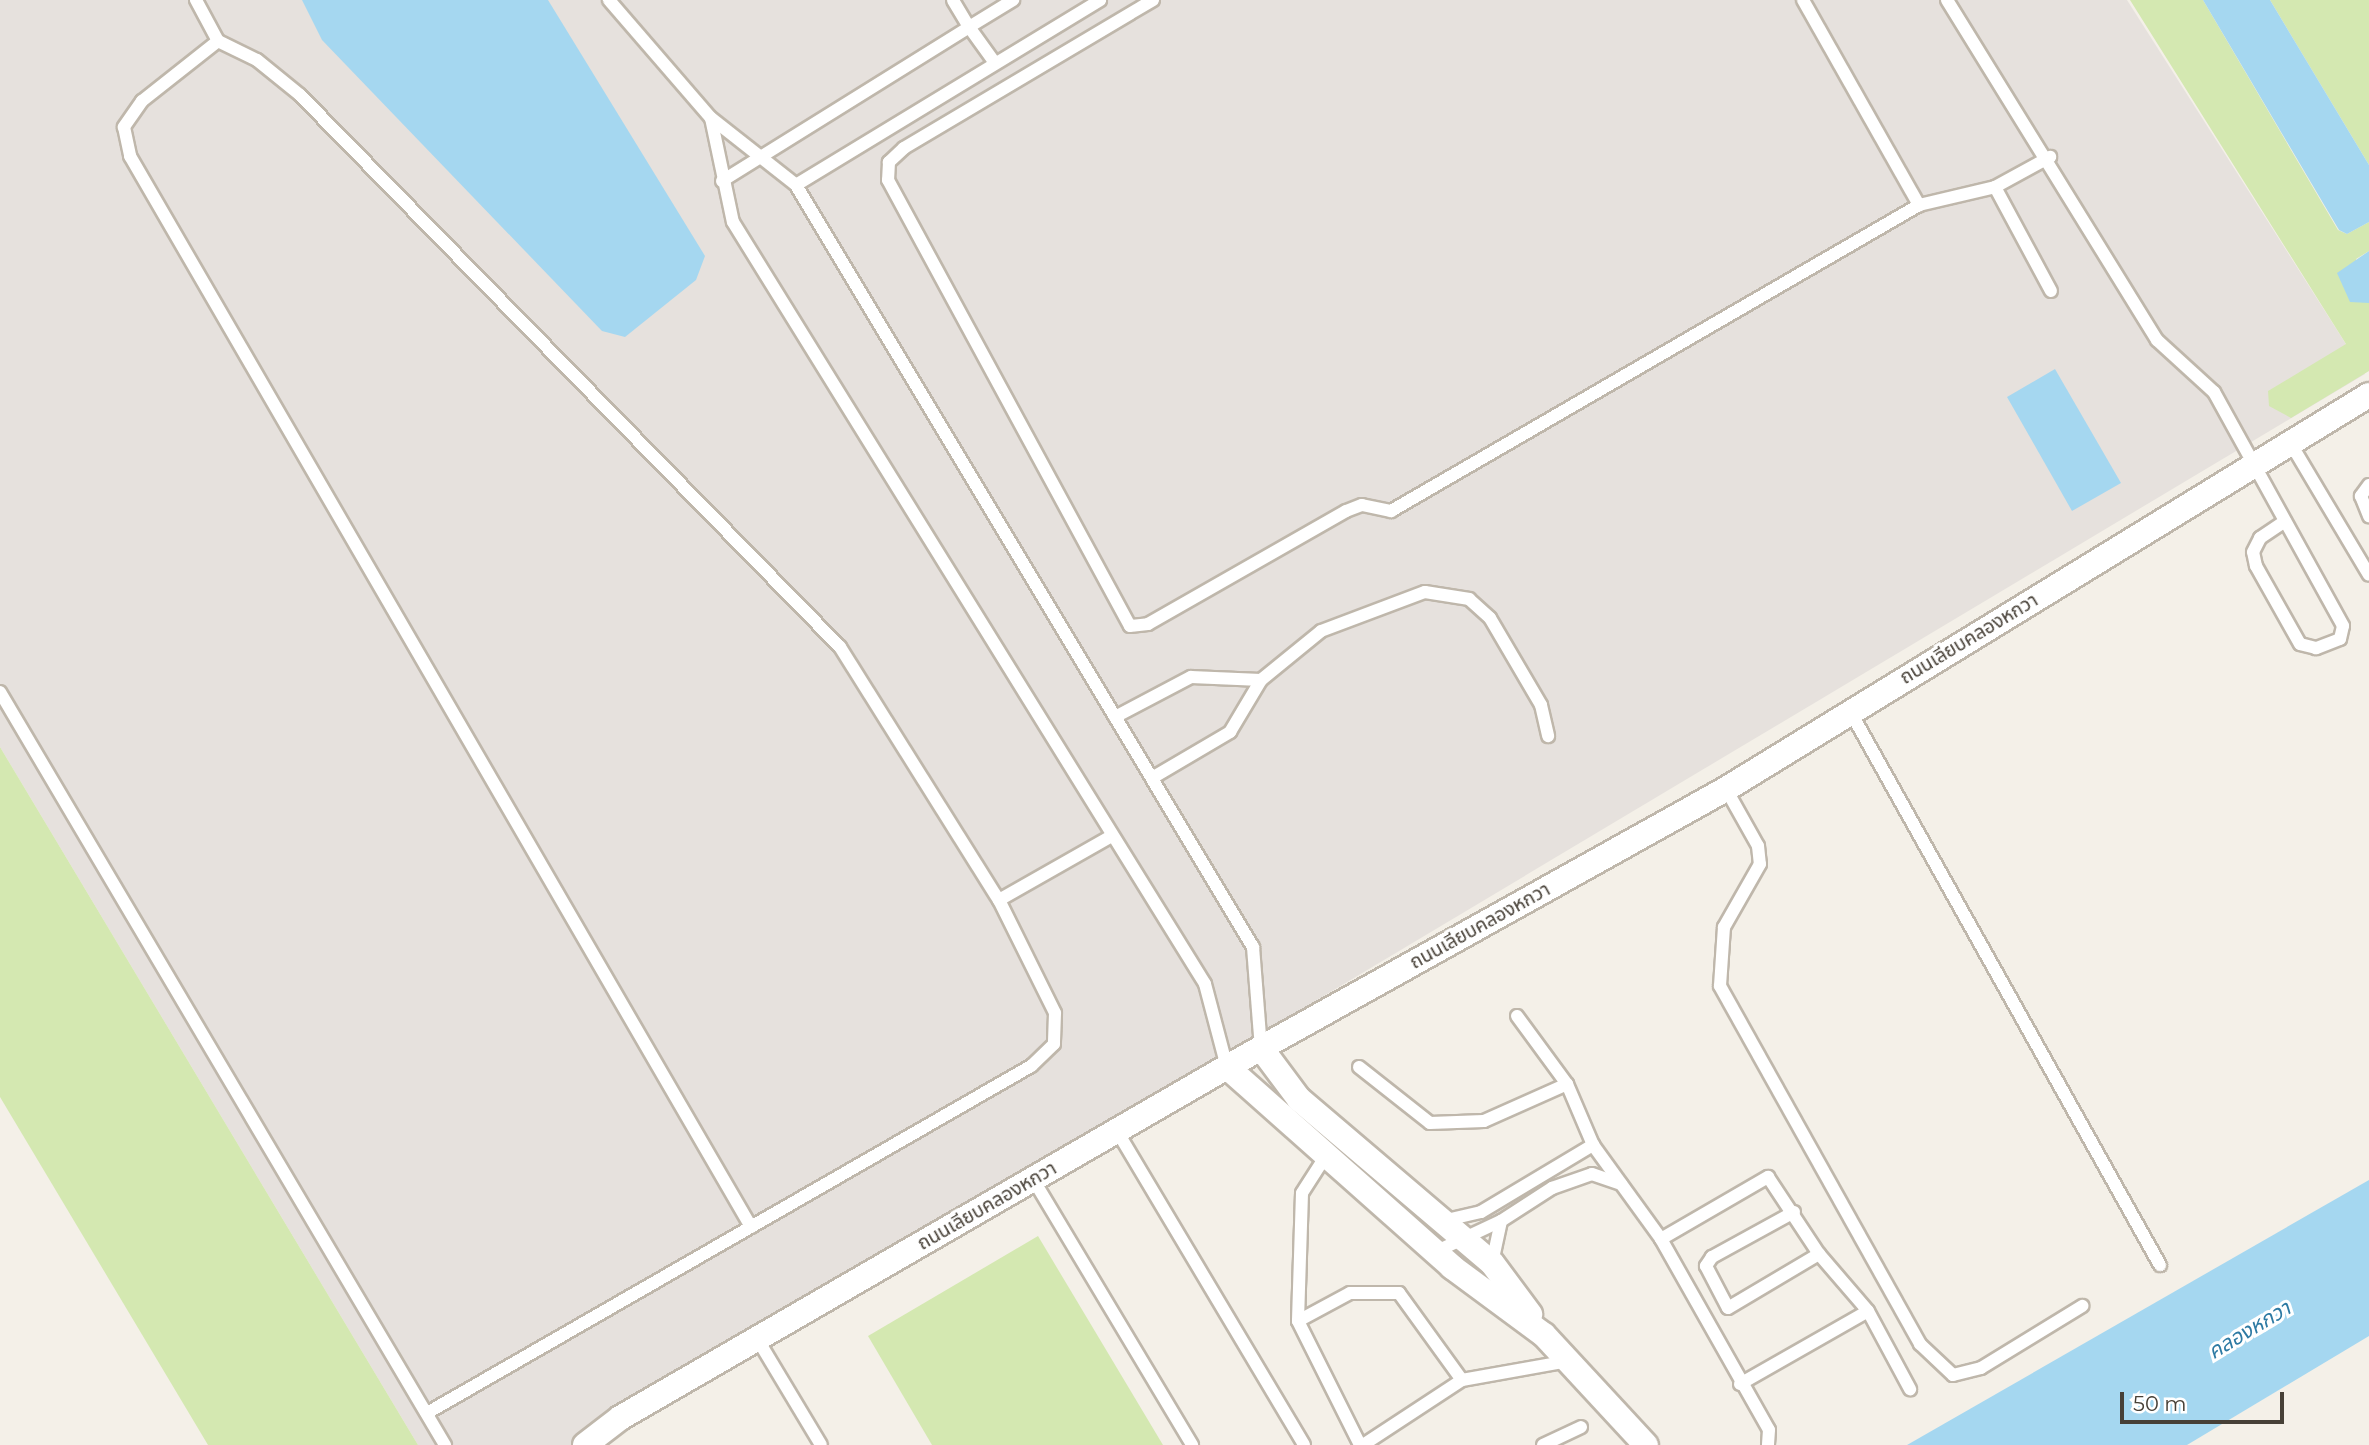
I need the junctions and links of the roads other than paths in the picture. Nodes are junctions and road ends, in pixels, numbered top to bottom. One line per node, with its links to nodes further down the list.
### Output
1 (196, 0): 10 (lane)
2 (609, 0): 12 (lane)
3 (953, 0): 9 (lane)
4 (1100, 0): 11 (lane)
5 (1153, 0): 18 (lane)
6 (1803, 0): 18 (lane)
7 (1947, 0): 14 (lane)
8 (1005, 2): 9 (lane)
9 (969, 27): 11 (lane); 13 (lane)
10 (218, 41): 35 (lane); 49 (lane)
11 (995, 64): 16 (lane)
12 (711, 118): 13 (lane); 15 (lane)
13 (763, 154): 15 (lane); 16 (lane)
14 (2050, 157): 17 (lane); 22 (lane)
15 (722, 181): 34 (lane)
16 (796, 185): 30 (lane)
17 (1995, 187): 18 (lane); 19 (lane)
18 (1919, 205)
19 (2051, 291)
20 (2369, 395): 21 (street, ถนนเลียบคลองหกวา)
21 (2291, 444): 22 (street, ถนนเลียบคลองหกวา); 26 (lane)
22 (2255, 466): 25 (lane); 29 (street, ถนนเลียบคลองหกวา)
23 (2369, 485): 24 (lane)
24 (2369, 516)
25 (2285, 521): 25 (lane)
26 (2369, 575)
27 (1261, 680): 30 (lane); 31 (lane); 32 (lane)
28 (0, 692): 65 (lane)
29 (1850, 711): 33 (street, ถนนเลียบคลองหกวา); 55 (lane)
30 (1115, 717): 32 (lane)
31 (1548, 736)
32 (1152, 778): 37 (lane)
33 (1726, 789): 37 (street, ถนนเลียบคลองหกวา); 56 (lane)
34 (1110, 837): 35 (lane); 38 (lane)
35 (999, 901): 49 (lane)
36 (1517, 1016): 40 (lane)
37 (1261, 1048): 38 (street, ถนนเลียบคลองหกวา); 43 (street)
38 (1227, 1067): 41 (street, ถนนเลียบคลองหกวา); 43 (street)
39 (1359, 1067): 40 (lane)
40 (1567, 1084): 42 (lane)
41 (1117, 1131): 44 (street, ถนนเลียบคลองหกวา); 72 (lane)
42 (1593, 1144): 45 (lane); 46 (lane)
43 (1335, 1149): 50 (street); 52 (street); 58 (lane)
44 (1033, 1180): 60 (street, ถนนเลียบคลองหกวา); 71 (lane)
45 (1621, 1184): 48 (lane); 51 (lane)
46 (1480, 1212): 50 (lane); 50 (lane)
47 (1794, 1212): 51 (lane); 53 (lane); 53 (lane)
48 (1501, 1221): 50 (lane); 54 (lane)
49 (751, 1227): 65 (lane)
50 (1455, 1232): 52 (lane); 54 (street)
51 (1661, 1239): 63 (lane)
52 (1435, 1252): 59 (street)
53 (1819, 1254): 57 (lane)
54 (1492, 1263): 59 (street)
55 (2160, 1265)
56 (2082, 1306)
57 (1868, 1311): 63 (lane); 64 (lane)
58 (1298, 1321): 62 (lane); 73 (lane)
59 (1544, 1335): 61 (street)
60 (758, 1340): 69 (street, ถนนเลียบคลองหกวา); 70 (lane)
61 (1571, 1361): 62 (lane); 74 (street)
62 (1462, 1380): 73 (lane)
63 (1740, 1384): 75 (lane)
64 (1910, 1389)
65 (427, 1413): 68 (lane)
66 (1581, 1427): 67 (lane)
67 (1546, 1444)
68 (445, 1445)
69 (584, 1445)
70 (821, 1445)
71 (1192, 1445)
72 (1304, 1445)
73 (1362, 1445)
74 (1646, 1445)
75 (1768, 1445)

